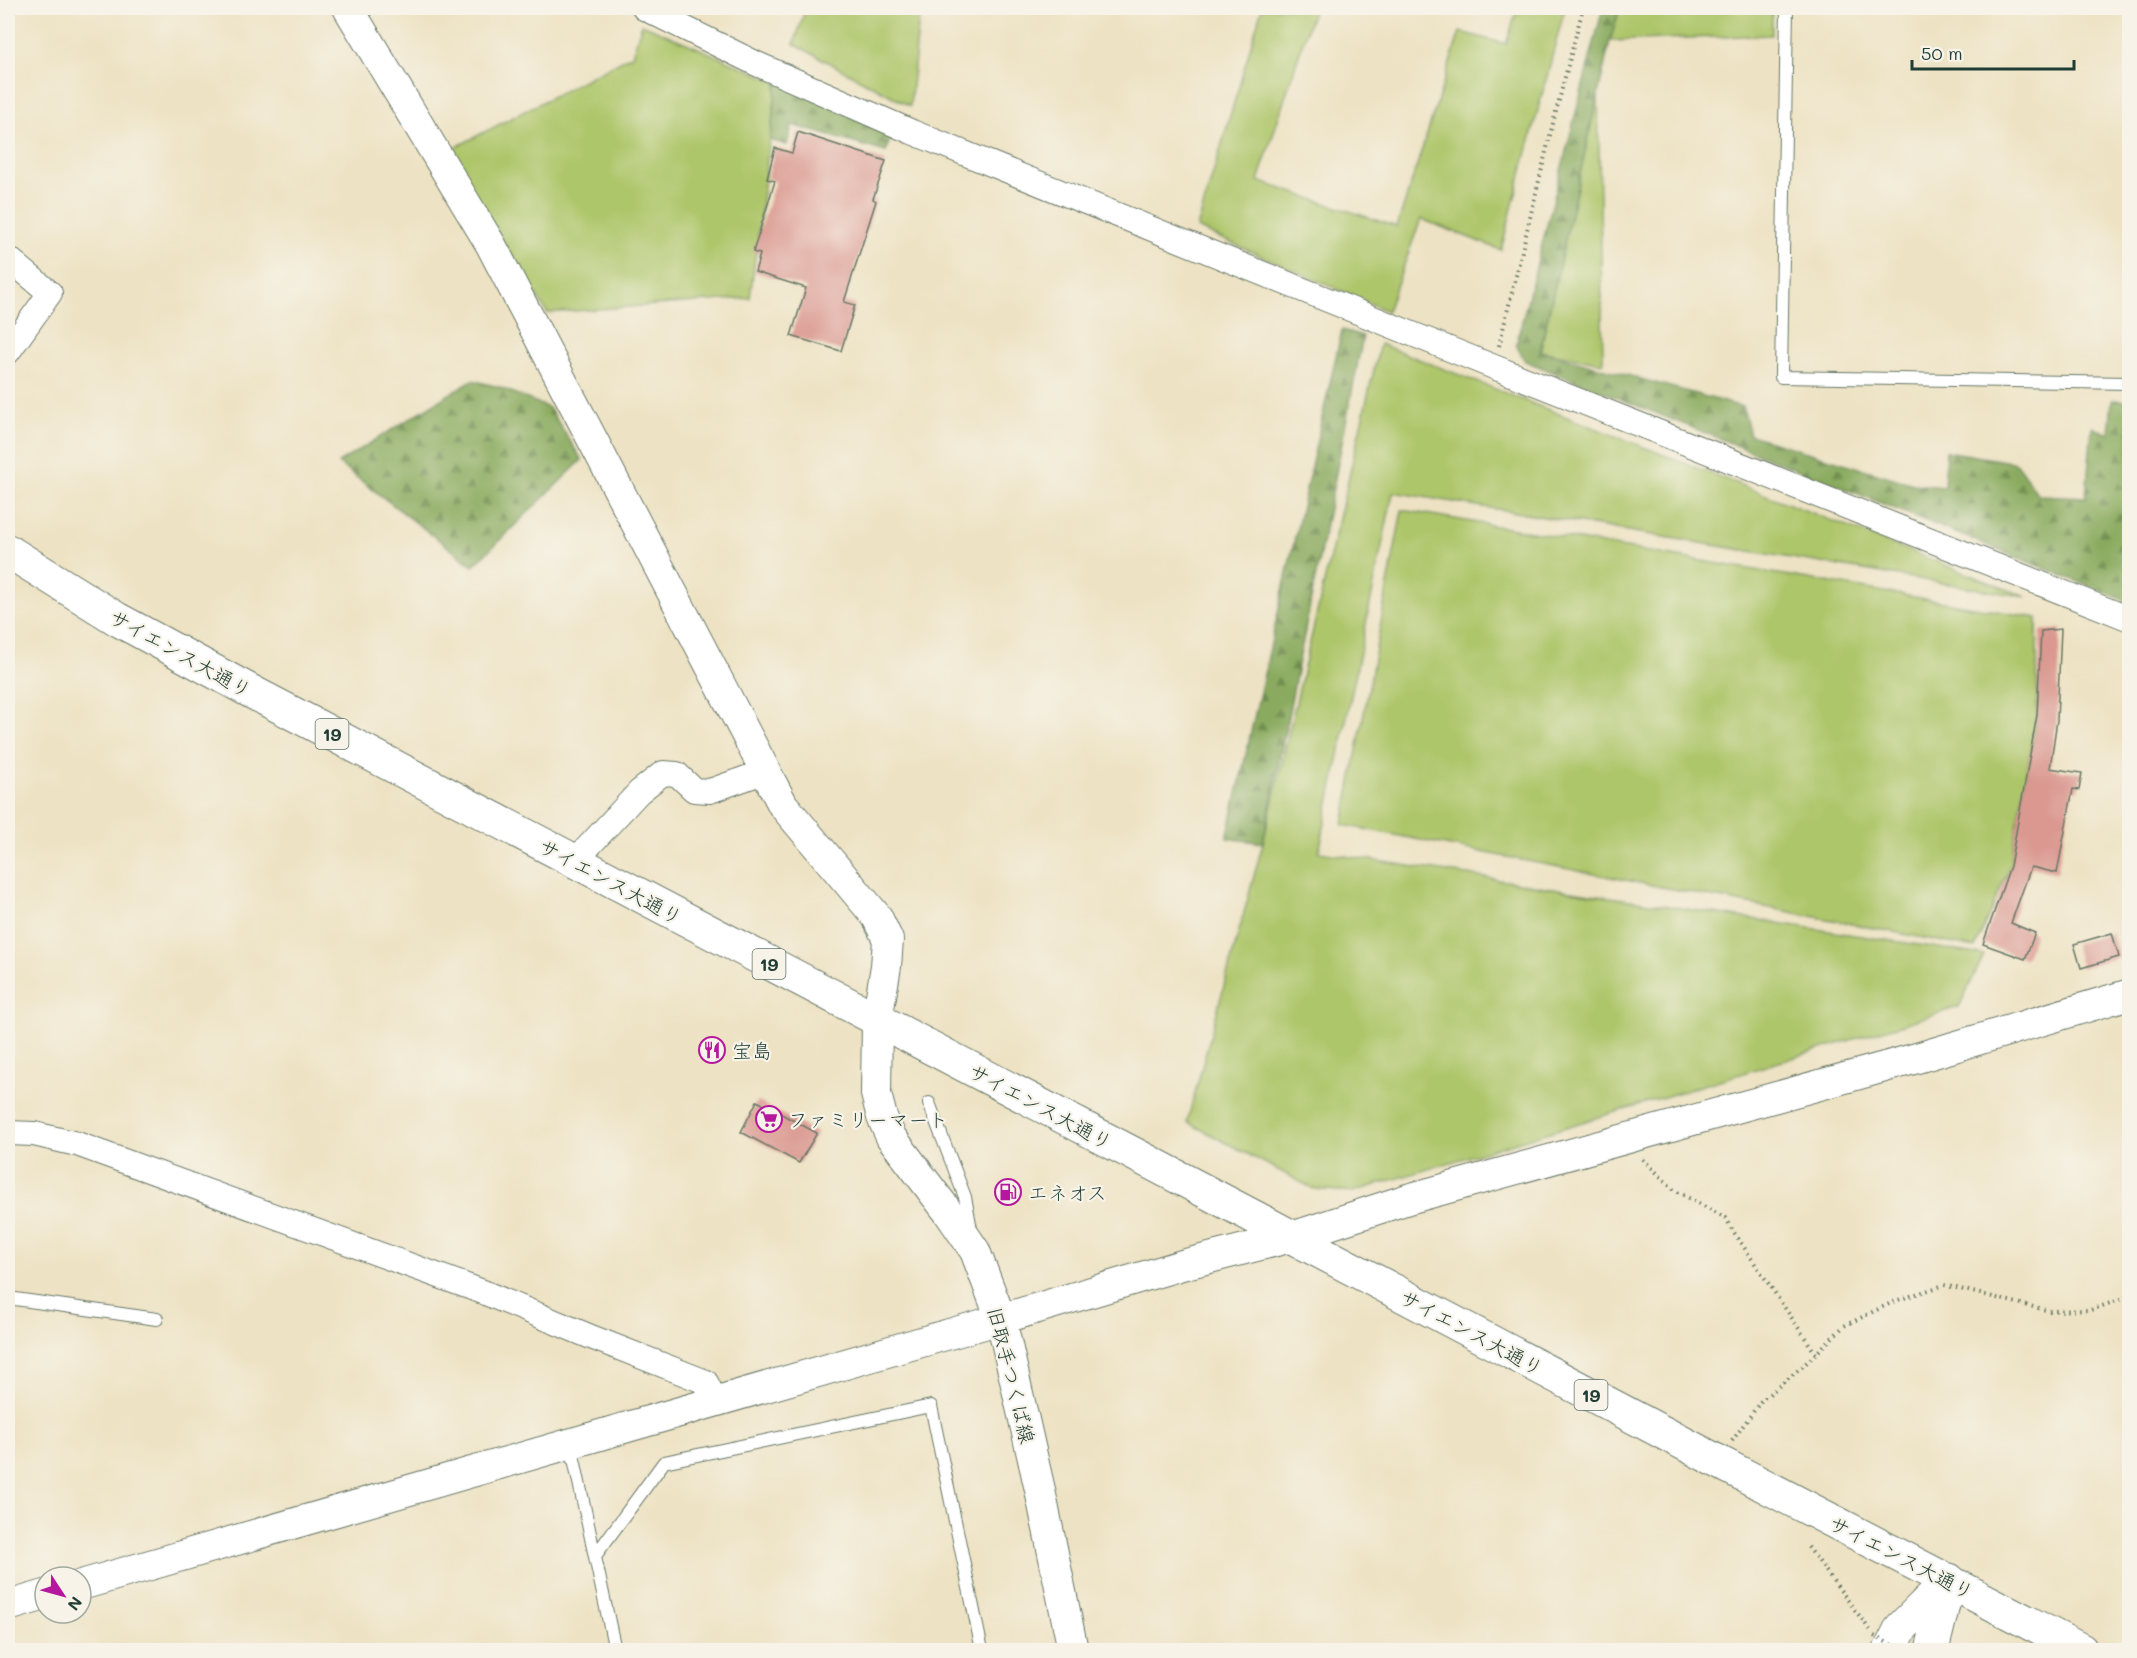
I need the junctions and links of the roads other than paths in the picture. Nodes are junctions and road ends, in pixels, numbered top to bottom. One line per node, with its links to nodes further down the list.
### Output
1 (348, 8): 9 (street, 旧取手つくば線)
2 (644, 8): 8 (street)
3 (1787, 8): 6 (lane)
4 (8, 258): 5 (street)
5 (8, 352)
6 (2130, 383)
7 (8, 551): 10 (main road, サイエンス大通り / 19)
8 (2130, 619)
9 (766, 771): 10 (street); 12 (street, 旧取手つくば線)
10 (574, 862): 12 (main road, サイエンス大通り / 19)
11 (2130, 994): 15 (street)
12 (877, 1020): 15 (main road, サイエンス大通り / 19); 16 (street, 旧取手つくば線)
13 (929, 1103): 16 (lane)
14 (8, 1133): 20 (street)
15 (1292, 1236): 19 (street); 23 (main road, サイエンス大通り / 19)
16 (975, 1251): 19 (street, 旧取手つくば線)
17 (8, 1298): 18 (lane)
18 (157, 1319)
19 (1001, 1319): 20 (street); 30 (street, 旧取手つくば線)
20 (716, 1402): 21 (street)
21 (571, 1443): 22 (lane); 24 (street)
22 (595, 1556): 28 (lane); 29 (lane)
23 (1949, 1580): 27 (main road); 31 (main road); 32 (main road, サイエンス大通り / 19)
24 (93, 1582)
25 (33, 1599): 26 (street)
26 (8, 1606)
27 (1882, 1643)
28 (614, 1650)
29 (982, 1650)
30 (1073, 1650)
31 (1932, 1650)
32 (2081, 1650)

